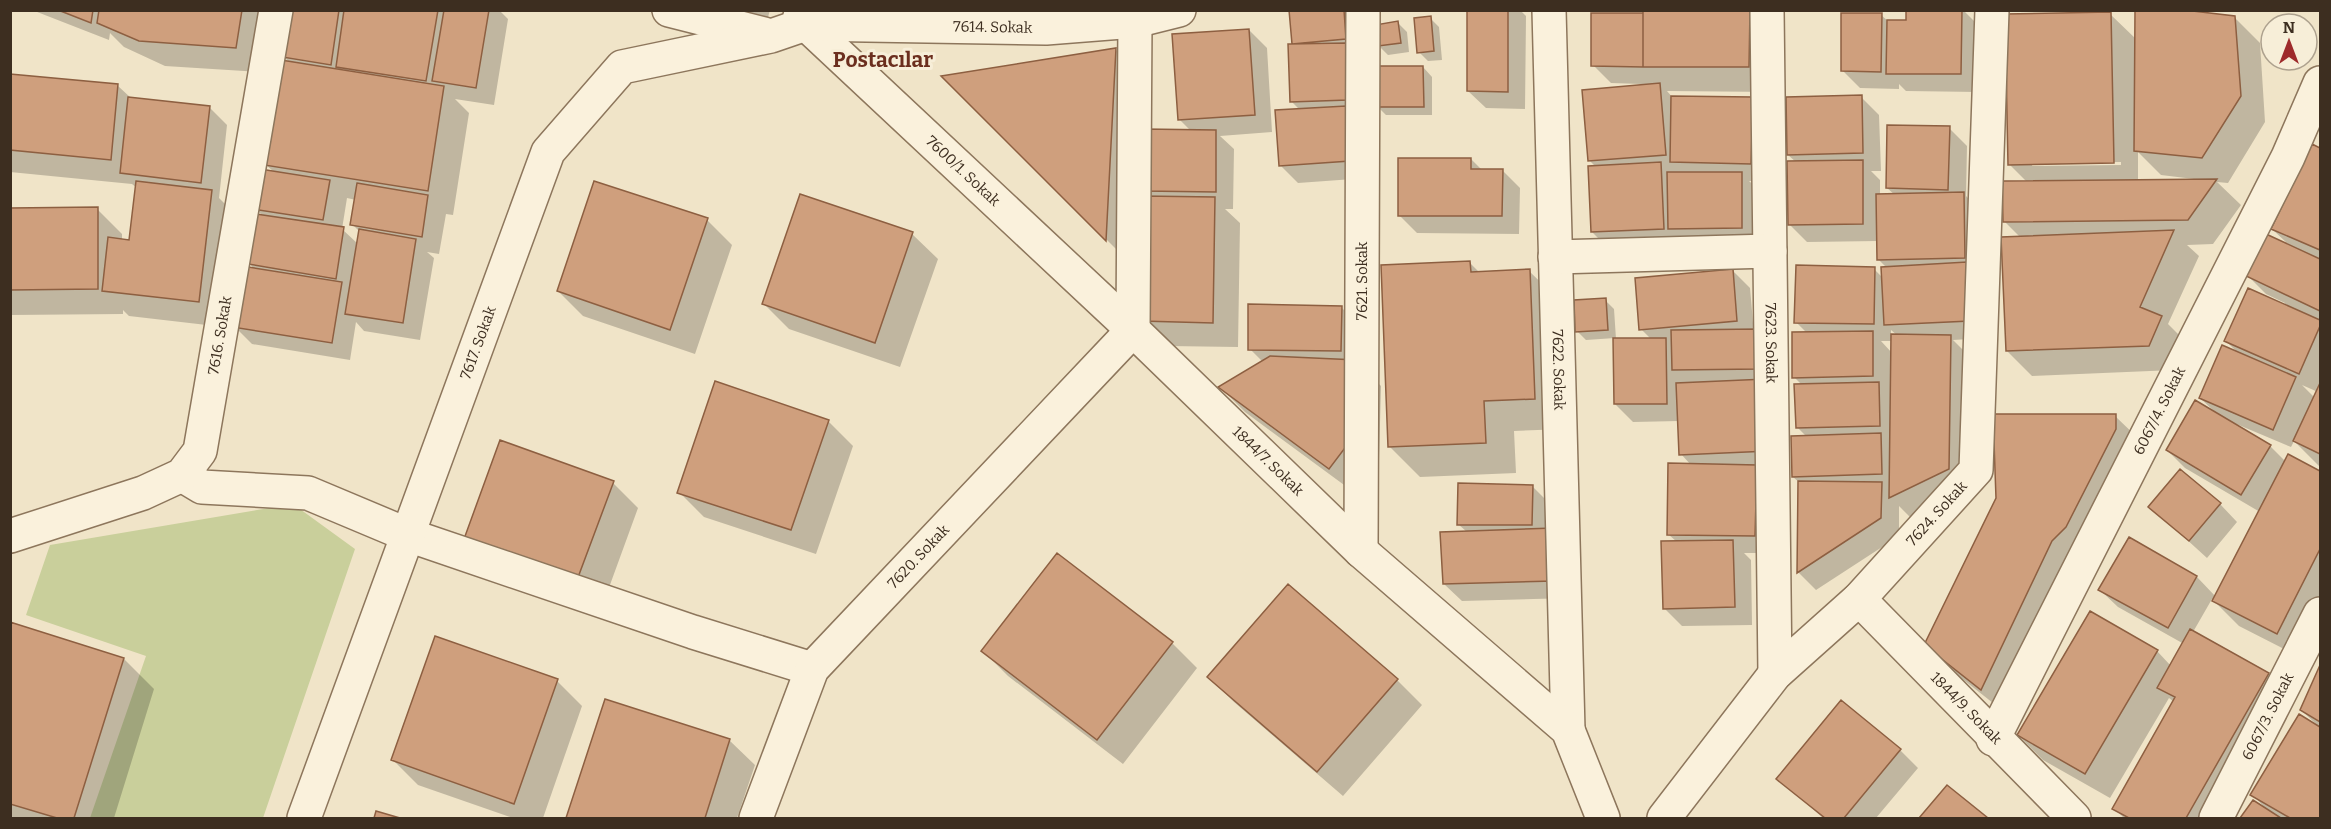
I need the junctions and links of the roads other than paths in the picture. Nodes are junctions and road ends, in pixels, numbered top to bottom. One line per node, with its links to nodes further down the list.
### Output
1 (276, 10): 15 (street, 7616. Sokak)
2 (669, 10): 10 (street)
3 (1179, 10): 9 (street, 7614. Sokak)
4 (1363, 10): 18 (street, 7621. Sokak)
5 (1549, 10): 13 (street, 7622. Sokak)
6 (1767, 10): 12 (street, 7623. Sokak)
7 (1992, 10): 19 (street, 7624. Sokak)
8 (801, 17): 9 (street, 7614. Sokak); 10 (street, 7617. Sokak); 14 (street, 7600/1. Sokak)
9 (1135, 21): 14 (street)
10 (771, 36): 16 (street, 7617. Sokak)
11 (2320, 83): 24 (street, 6067/4. Sokak)
12 (1770, 251): 13 (street); 22 (street, 7623. Sokak)
13 (1555, 257): 23 (street, 7622. Sokak)
14 (1133, 330): 18 (street, 1844/7. Sokak); 21 (street, 7620. Sokak)
15 (182, 475): 16 (street); 17 (street, 7616. Sokak)
16 (408, 534): 21 (street); 25 (street, 7617. Sokak)
17 (10, 536)
18 (1361, 551): 23 (street, 1844/7. Sokak)
19 (1859, 599): 22 (street, 7624. Sokak); 24 (street, 1844/9. Sokak)
20 (2320, 614): 30 (street, 6067/3. Sokak)
21 (812, 669): 26 (street, 7620. Sokak)
22 (1775, 674): 28 (street, 7624. Sokak)
23 (1568, 730): 27 (street, 1844/7. Sokak)
24 (1994, 739): 29 (street, 1844/9. Sokak)
25 (304, 819)
26 (756, 819)
27 (1603, 819)
28 (1664, 819)
29 (2074, 819)
30 (2216, 819)

